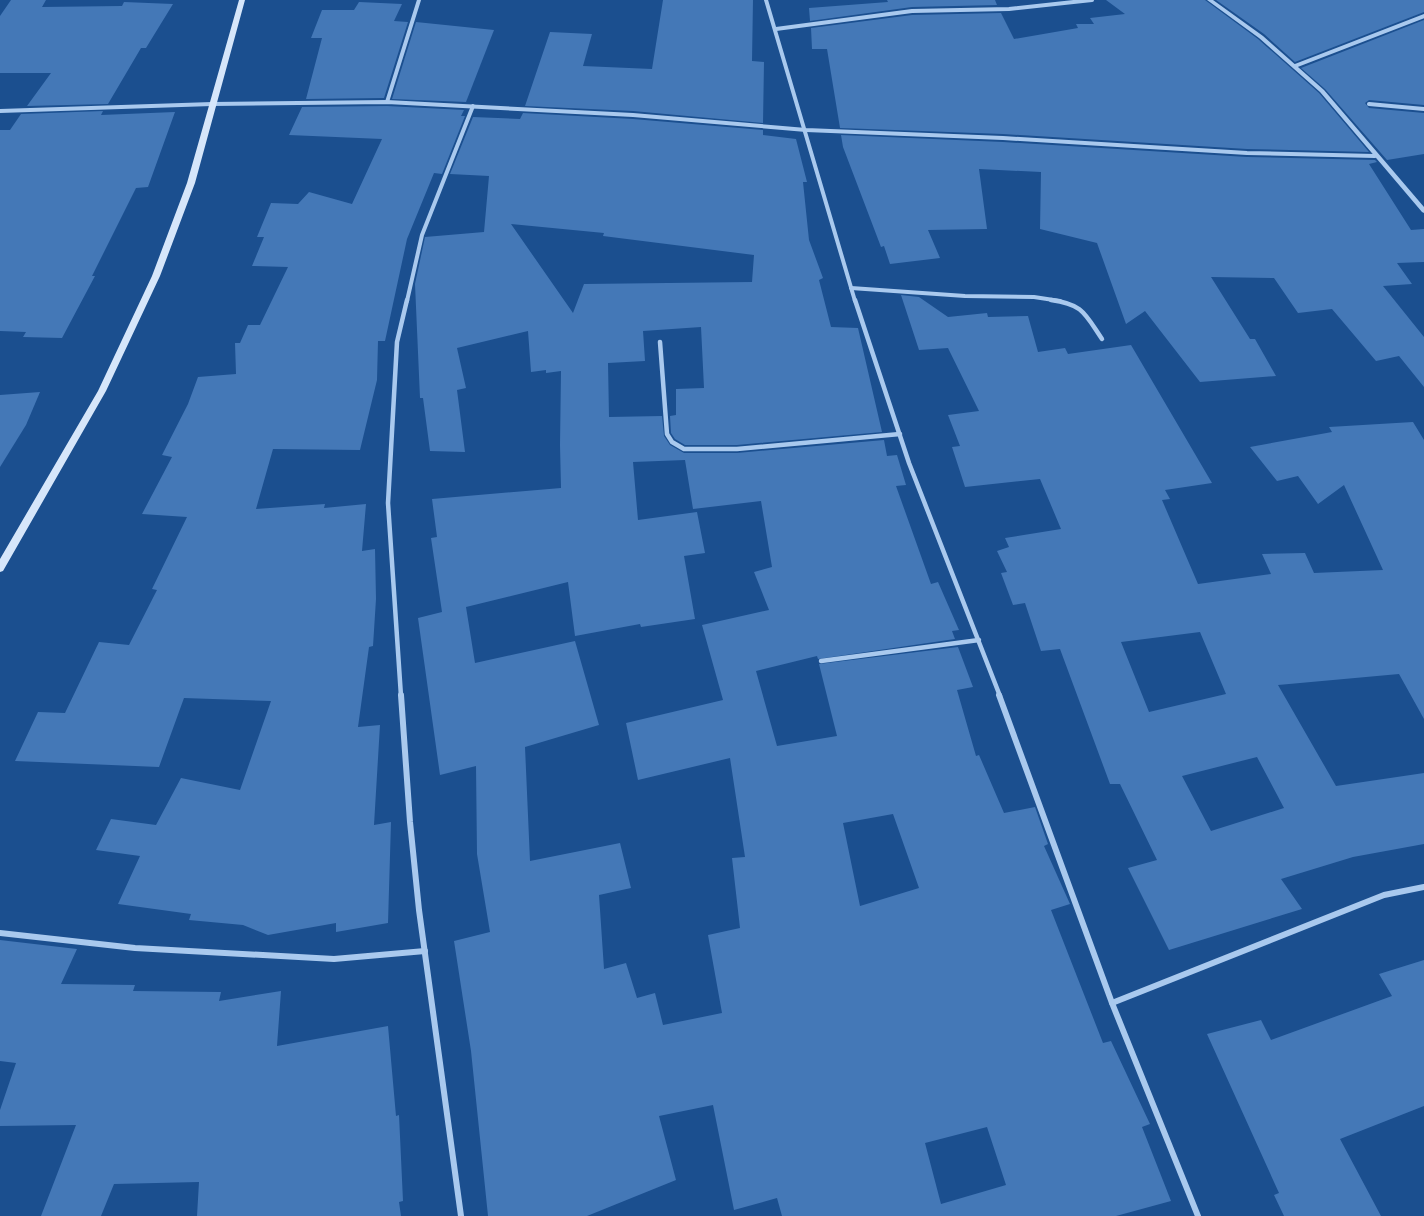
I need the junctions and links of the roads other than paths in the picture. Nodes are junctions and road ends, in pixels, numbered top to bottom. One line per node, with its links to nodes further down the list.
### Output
1 (242, 0): 10 (main road)
2 (419, 0): 9 (street)
3 (766, 0): 7 (street)
4 (1092, 0): 7 (street)
5 (1210, 0): 8 (street)
6 (1424, 16): 8 (street)
7 (776, 29): 15 (street)
8 (1295, 66): 16 (street)
9 (387, 102): 10 (street); 12 (street)
10 (212, 104): 14 (street); 22 (main road)
11 (1368, 104): 13 (street)
12 (473, 106): 15 (street); 27 (street)
13 (1424, 109)
14 (0, 111)
15 (806, 130): 16 (street); 18 (street)
16 (1375, 156): 17 (street)
17 (1424, 211)
18 (851, 288): 19 (street); 21 (street)
19 (1102, 339)
20 (660, 342): 21 (street)
21 (900, 434): 23 (street)
22 (0, 568)
23 (979, 640): 24 (street); 28 (street)
24 (821, 661)
25 (1424, 886): 28 (street)
26 (0, 933): 27 (street)
27 (425, 951): 29 (street)
28 (1112, 1003): 30 (street)
29 (462, 1216)
30 (1198, 1216)

